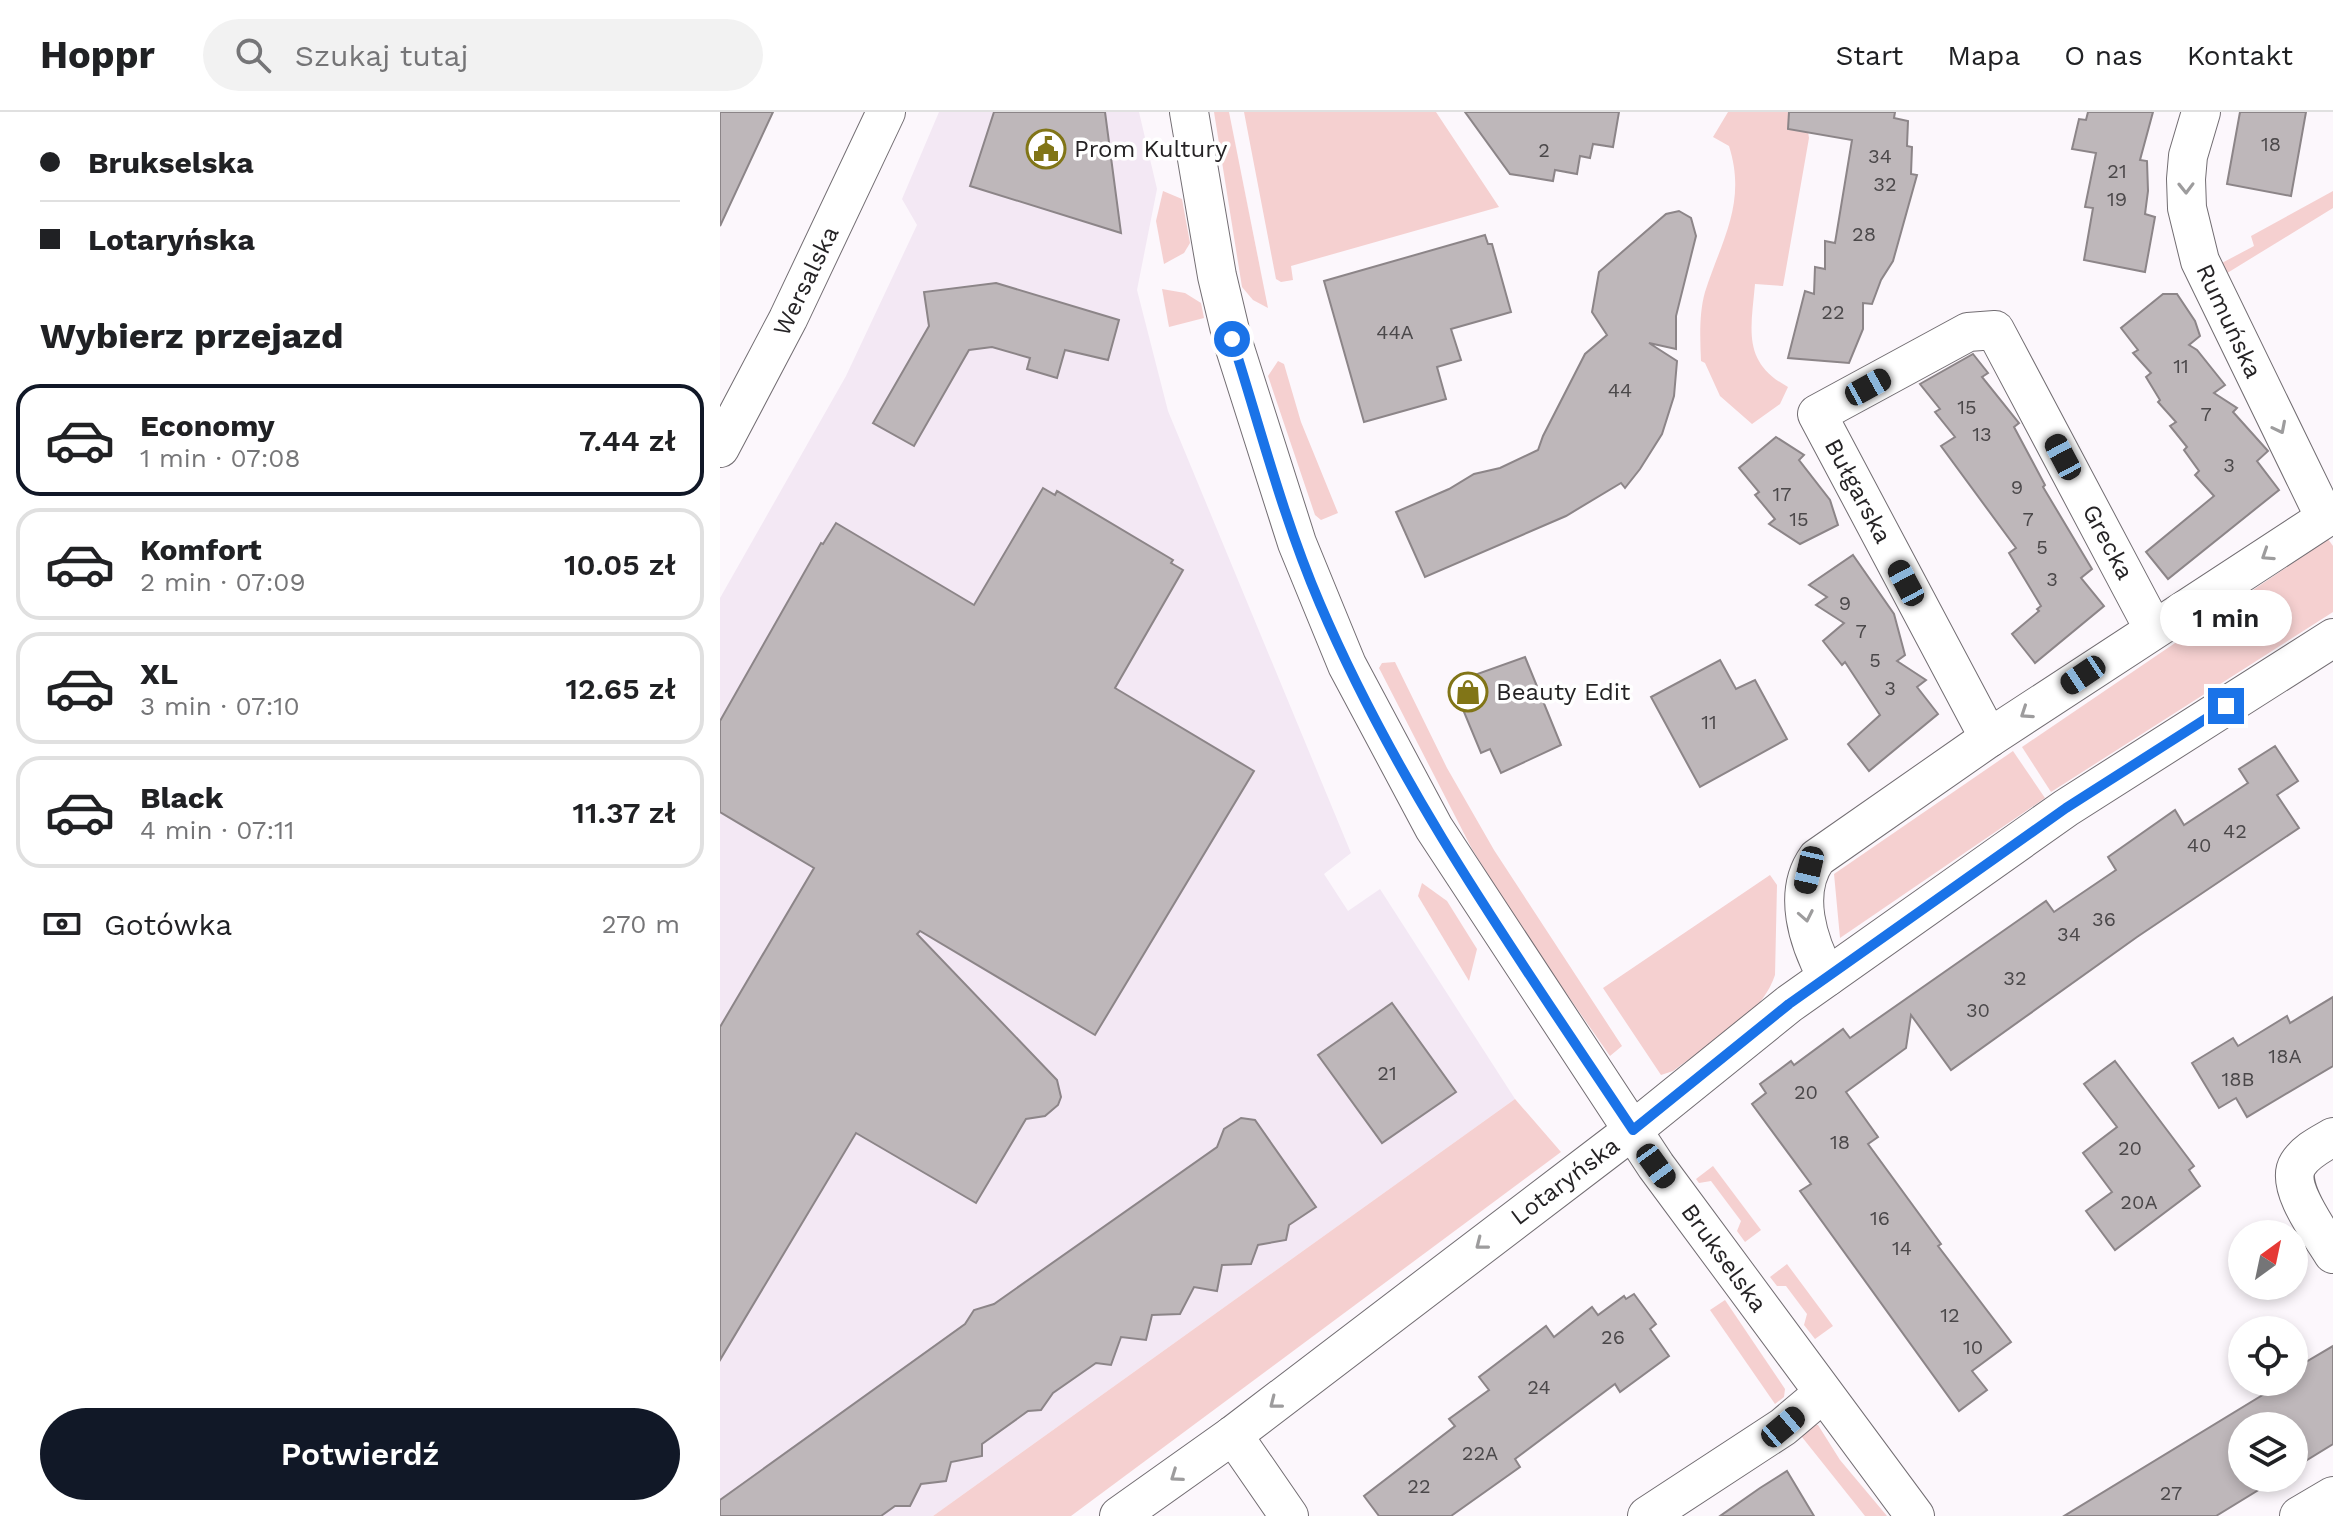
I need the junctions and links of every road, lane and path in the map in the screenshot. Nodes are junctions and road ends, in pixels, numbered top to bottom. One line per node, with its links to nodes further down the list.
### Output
1 (886, 112): 5 (street, Wersalska)
2 (1189, 112): 11 (street, Brukselska)
3 (2201, 112): 6 (street, Rumuńska, one-way to 6)
4 (1995, 330): 7 (street, Grecka); 9 (street, Bułgarska)
5 (720, 448)
6 (2329, 516): 7 (street, one-way to 7)
7 (2153, 628): 9 (street, one-way to 9)
8 (2333, 638): 10 (street, Lotaryńska)
9 (1989, 738): 10 (street, one-way to 10)
10 (1827, 977): 11 (street, Lotaryńska)
11 (1633, 1130): 14 (street, Brukselska); 15 (street, Lotaryńska, one-way to 15)
12 (2333, 1137): 13 (street)
13 (2333, 1254)
14 (1822, 1394): 19 (street); 20 (street, Brukselska)
15 (1233, 1435): 17 (street, Lotaryńska, one-way to 17); 18 (street)
16 (2333, 1496): 21 (street)
17 (1119, 1516)
18 (1289, 1516)
19 (1647, 1516)
20 (1915, 1516)
21 (2299, 1516)

